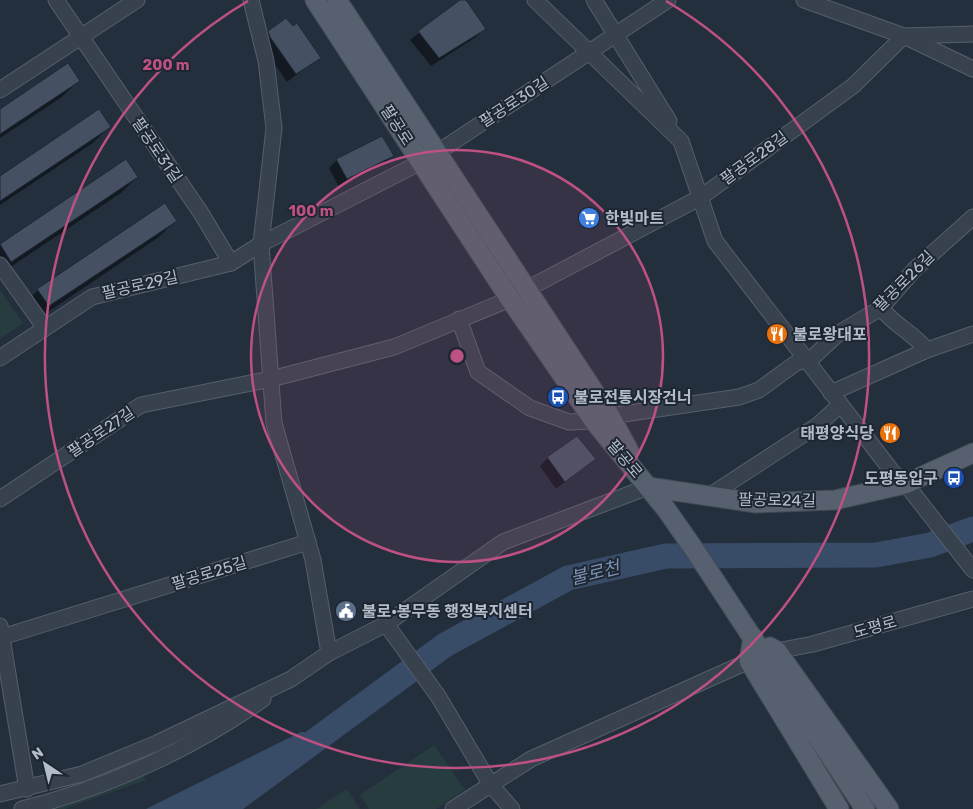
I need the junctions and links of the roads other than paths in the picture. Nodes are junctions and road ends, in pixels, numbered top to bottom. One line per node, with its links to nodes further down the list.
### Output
1 (56, 0): 13 (street, 팔공로31길)
2 (137, 0): 13 (street)
3 (251, 0): 22 (street)
4 (315, 0): 19 (main road, 팔공로)
5 (338, 0): 18 (main road, 팔공로)
6 (535, 0): 14 (street)
7 (594, 0): 10 (street)
8 (668, 0): 10 (street, 팔공로30길)
9 (804, 0): 12 (street)
10 (616, 34): 14 (street, 팔공로30길); 17 (street)
11 (973, 34): 12 (street)
12 (904, 36): 15 (street); 20 (street, 팔공로28길)
13 (82, 38): 16 (street); 23 (street, 팔공로31길)
14 (591, 52): 17 (street); 18 (street, 팔공로30길)
15 (973, 69)
16 (0, 90)
17 (681, 141): 20 (street)
18 (438, 152): 25 (main road, 팔공로)
19 (421, 162): 22 (street, 팔공로29길); 26 (main road, 팔공로)
20 (701, 196): 25 (street, 팔공로28길); 33 (street)
21 (973, 217): 27 (street, 팔공로26길)
22 (261, 244): 23 (street, 팔공로29길); 34 (street)
23 (231, 263): 29 (street, 팔공로29길)
24 (0, 265): 29 (street)
25 (527, 289): 36 (main road, 팔공로)
26 (510, 299): 28 (street, 팔공로27길); 36 (main road, 팔공로)
27 (882, 308): 31 (street); 33 (street, 팔공로26길)
28 (459, 319): 34 (street, 팔공로27길); 36 (street, 팔공로26길)
29 (46, 328): 32 (street, 팔공로29길)
30 (973, 334): 31 (street)
31 (926, 350): 35 (street)
32 (0, 358)
33 (805, 360): 35 (street); 36 (street, 팔공로26길)
34 (271, 379): 41 (street, 팔공로27길); 42 (street)
35 (835, 399): 39 (street); 40 (street)
36 (602, 418): 38 (main road, 팔공로)
37 (973, 453): 39 (main road, 팔공로24길)
38 (648, 487): 40 (main road, 팔공로24길); 45 (street); 47 (main road, 팔공로)
39 (908, 488): 40 (main road, 팔공로24길); 43 (street)
40 (709, 496)
41 (0, 499)
42 (308, 542): 46 (street, 팔공로25길); 49 (street)
43 (973, 570)
44 (973, 599): 48 (street, 도평로)
45 (390, 630): 49 (street); 52 (street)
46 (1, 632): 53 (street)
47 (753, 637): 48 (main road); 50 (main road); 59 (main road)
48 (777, 651): 60 (main road)
49 (330, 653): 51 (street)
50 (749, 662): 52 (street); 58 (main road)
51 (291, 679): 53 (street); 55 (street)
52 (490, 785): 56 (street); 57 (street)
53 (27, 789): 54 (street)
54 (2, 792)
55 (22, 809)
56 (453, 809)
57 (512, 809)
58 (839, 809)
59 (865, 809)
60 (889, 809)

